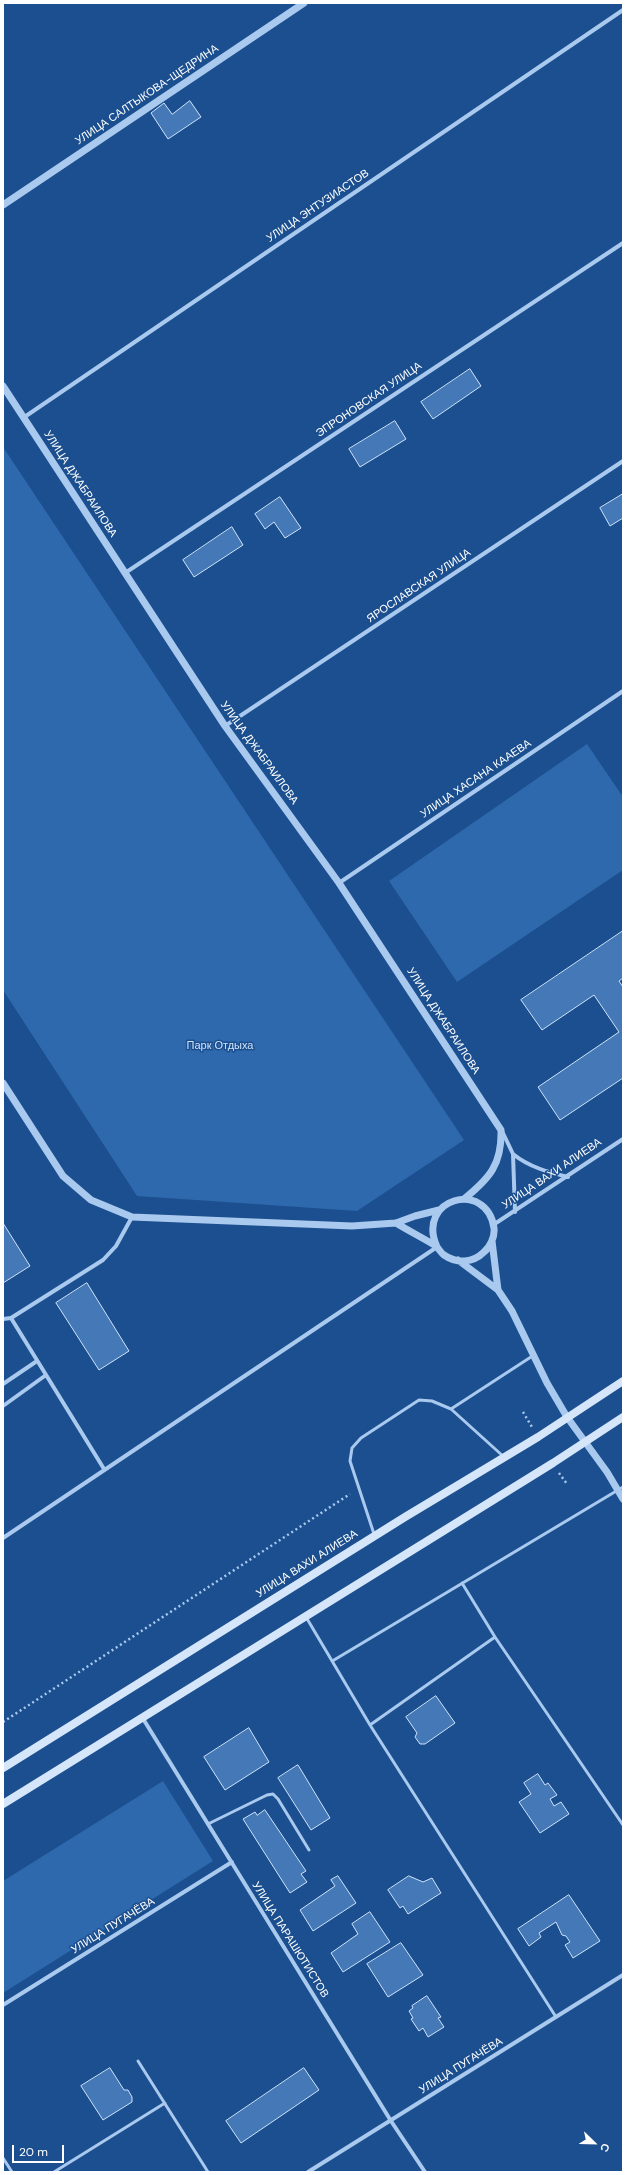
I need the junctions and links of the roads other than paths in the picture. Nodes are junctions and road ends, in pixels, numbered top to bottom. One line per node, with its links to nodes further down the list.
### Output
1 (304, 3): 3 (street, УЛИЦА САЛТЫКОВА-ЩЕДРИНА)
2 (623, 10): 6 (street, УЛИЦА ЭНТУЗИАСТОВ)
3 (3, 205)
4 (623, 243): 8 (street, ЭПРОНОВСКАЯ УЛИЦА)
5 (3, 386): 6 (street, УЛИЦА ДЖАБРАИЛОВА)
6 (23, 418): 8 (street, УЛИЦА ДЖАБРАИЛОВА)
7 (623, 461): 10 (street, ЯРОСЛАВСКАЯ УЛИЦА)
8 (125, 573): 10 (street, УЛИЦА ДЖАБРАИЛОВА)
9 (623, 691): 11 (street, УЛИЦА ХАСАНА КААЕВА)
10 (225, 726): 11 (street, УЛИЦА ДЖАБРАИЛОВА)
11 (340, 883): 13 (street, УЛИЦА ДЖАБРАИЛОВА)
12 (3, 1083): 20 (street)
13 (501, 1130): 15 (street, УЛИЦА ДЖАБРАИЛОВА); 17 (street)
14 (623, 1139): 16 (street, УЛИЦА ВАХИ АЛИЕВА)
15 (513, 1154): 16 (street); 19 (street, УЛИЦА ДЖАБРАИЛОВА)
16 (568, 1177): 19 (street, УЛИЦА ВАХИ АЛИЕВА)
17 (464, 1199): 18 (street); 22 (street)
18 (439, 1210): 21 (street); 24 (street)
19 (515, 1212): 22 (street, УЛИЦА ВАХИ АЛИЕВА)
20 (132, 1217): 21 (street); 27 (street)
21 (396, 1223): 24 (street)
22 (493, 1225): 23 (street)
23 (492, 1241): 25 (street); 26 (street)
24 (437, 1247): 25 (street); 40 (street)
25 (458, 1260): 26 (street)
26 (498, 1290): 29 (street)
27 (11, 1318): 28 (street); 30 (street)
28 (3, 1319)
29 (534, 1355): 35 (lane); 36 (street)
30 (37, 1361): 31 (street); 33 (street)
31 (46, 1375): 34 (street); 40 (street)
32 (623, 1380): 36 (main road, УЛИЦА ВАХИ АЛИЕВА)
33 (3, 1384)
34 (3, 1406)
35 (451, 1409): 39 (lane); 43 (lane)
36 (567, 1417): 38 (street); 39 (main road, УЛИЦА ВАХИ АЛИЕВА)
37 (623, 1417): 38 (main road)
38 (585, 1441): 41 (street); 46 (main road)
39 (504, 1457): 43 (main road, УЛИЦА ВАХИ АЛИЕВА)
40 (104, 1469): 44 (street)
41 (620, 1488): 42 (street); 45 (lane)
42 (623, 1499)
43 (374, 1535): 51 (main road, УЛИЦА ВАХИ АЛИЕВА)
44 (3, 1538)
45 (462, 1583): 47 (lane); 48 (lane)
46 (305, 1616): 48 (lane); 49 (main road)
47 (495, 1637): 50 (lane); 54 (lane)
48 (334, 1660): 50 (lane)
49 (142, 1717): 52 (main road); 53 (street, УЛИЦА ПАРАШЮТИСТОВ)
50 (370, 1725): 59 (lane)
51 (3, 1768)
52 (3, 1804)
53 (208, 1824): 55 (lane); 56 (street, УЛИЦА ПАРАШЮТИСТОВ)
54 (623, 1825)
55 (309, 1850)
56 (232, 1862): 58 (street, УЛИЦА ПУГАЧЁВА); 62 (street, УЛИЦА ПАРАШЮТИСТОВ)
57 (623, 1975): 59 (street, УЛИЦА ПУГАЧЁВА)
58 (3, 2005)
59 (556, 2017): 62 (street, УЛИЦА ПУГАЧЁВА)
60 (138, 2061): 61 (lane)
61 (165, 2104): 65 (lane); 66 (lane)
62 (390, 2121): 67 (street, УЛИЦА ПУГАЧЁВА); 68 (street, УЛИЦА ПАРАШЮТИСТОВ)
63 (3, 2158): 64 (lane)
64 (12, 2172)
65 (54, 2172)
66 (208, 2172)
67 (308, 2172)
68 (425, 2172)

